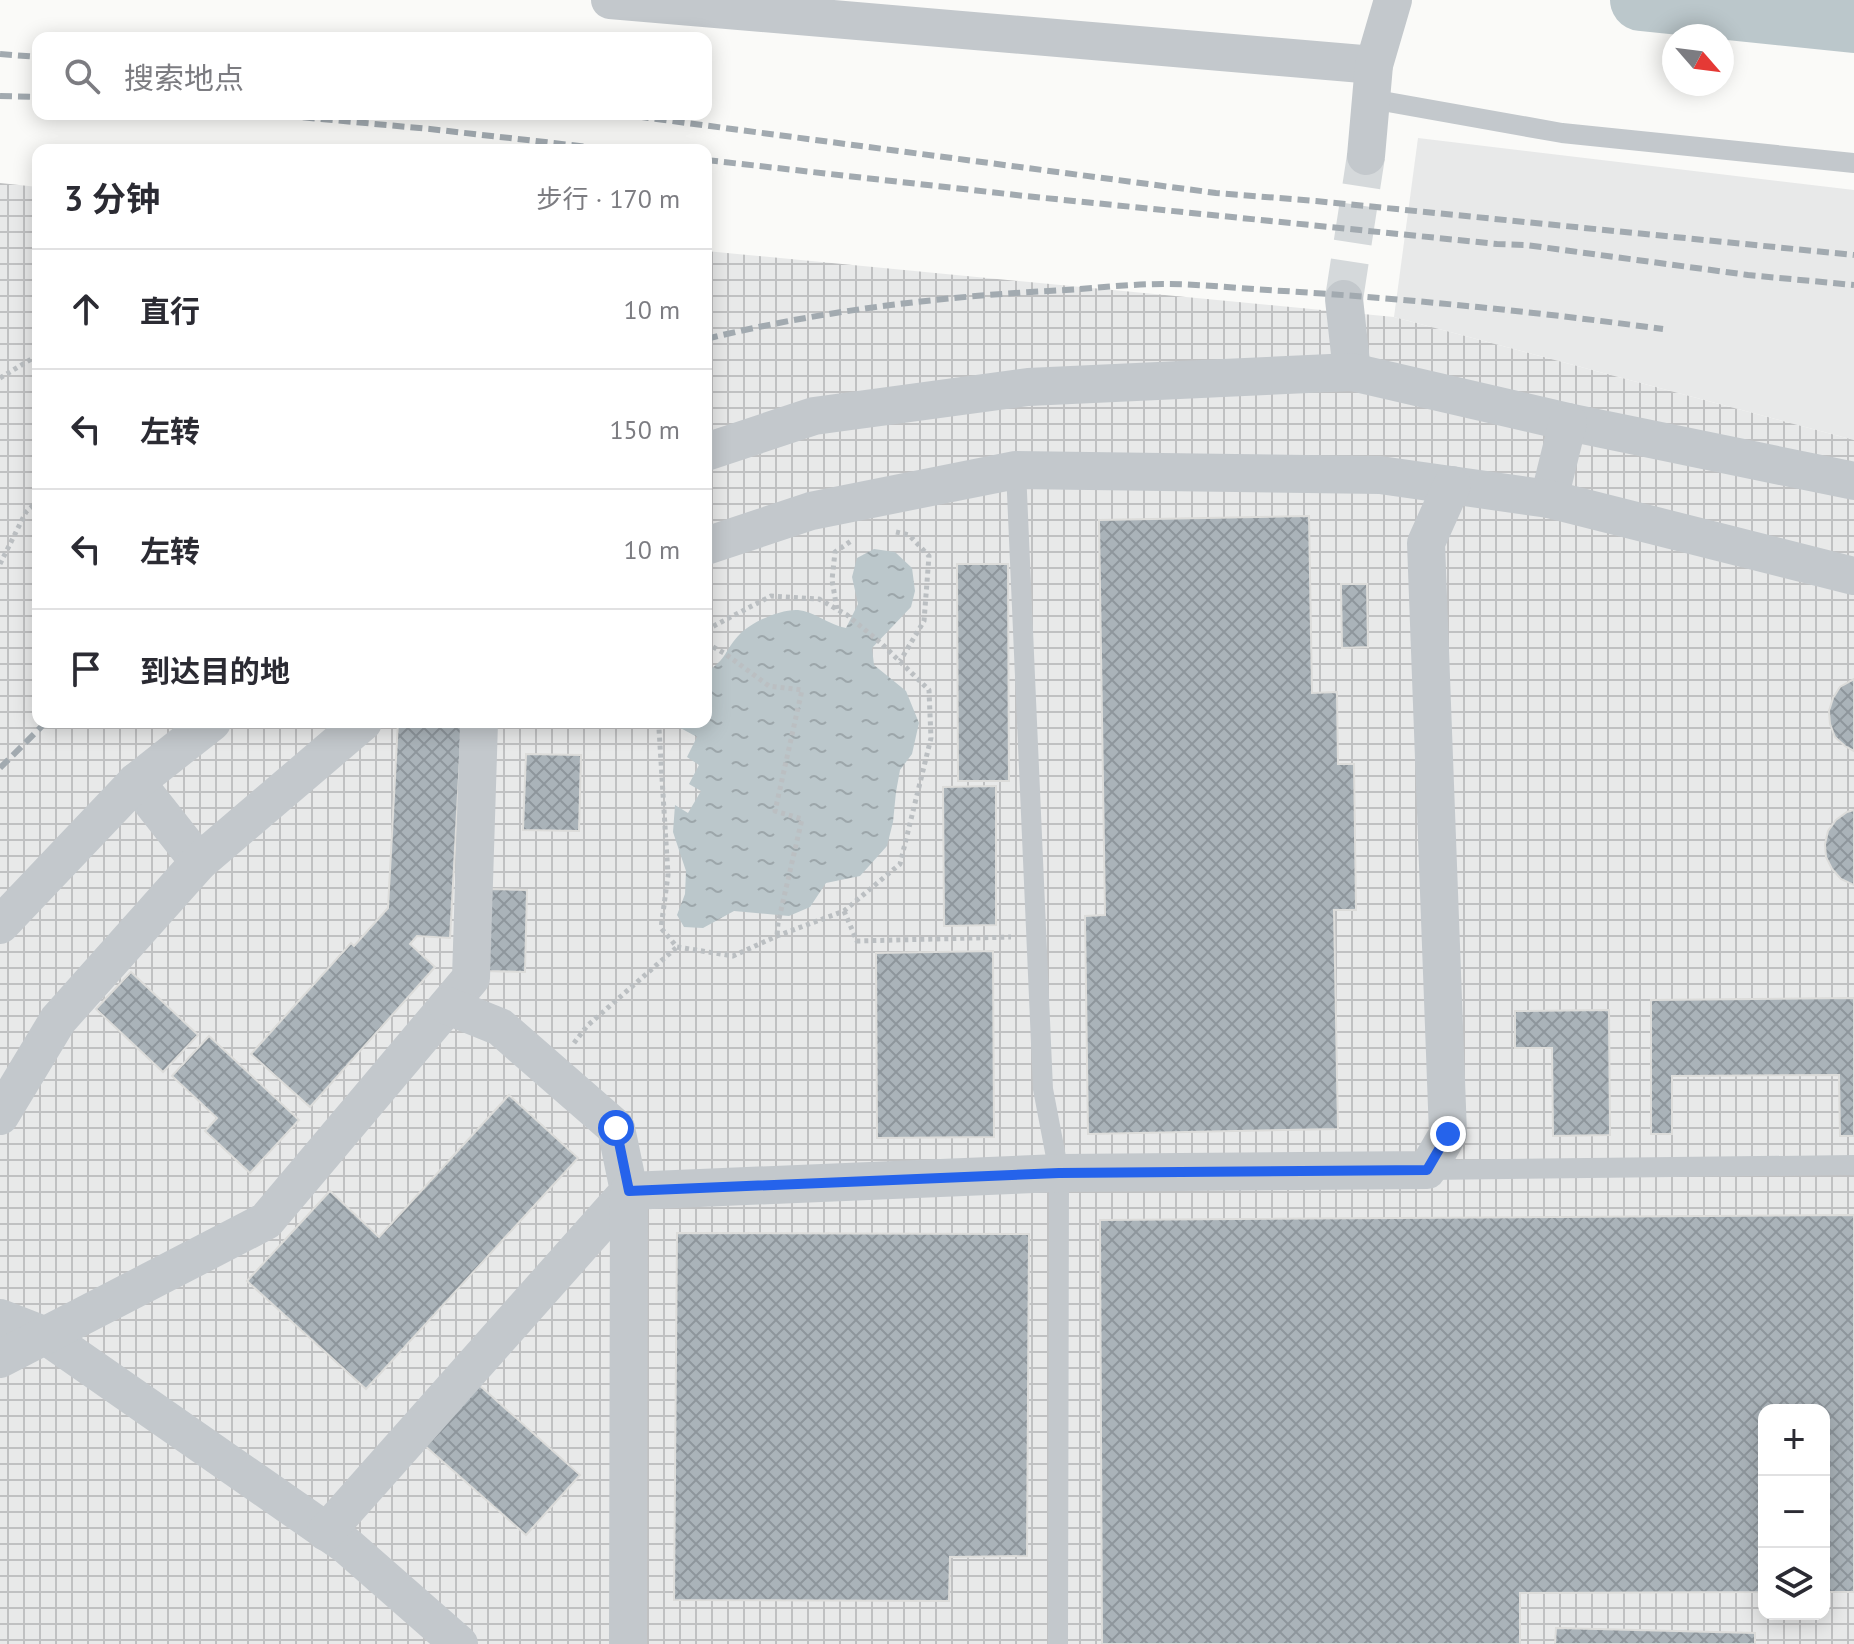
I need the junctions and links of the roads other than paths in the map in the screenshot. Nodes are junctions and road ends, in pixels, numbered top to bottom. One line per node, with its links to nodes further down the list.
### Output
1 (610, 0): 3 (street)
2 (1393, 0): 3 (street)
3 (1374, 76): 4 (street); 5 (lane)
4 (1366, 156)
5 (1854, 163)
6 (1344, 299): 7 (street)
7 (1352, 372): 8 (street); 9 (street)
8 (1568, 422): 11 (street); 13 (street)
9 (712, 450)
10 (1016, 470): 12 (street); 14 (street); 26 (lane)
11 (1854, 481)
12 (1452, 485): 13 (street); 25 (street)
13 (1549, 499): 15 (street)
14 (712, 544)
15 (1854, 576)
16 (204, 728): 19 (street)
17 (356, 728): 20 (street)
18 (479, 728): 22 (street)
19 (136, 782): 20 (street); 21 (street)
20 (199, 862): 23 (street)
21 (0, 925)
22 (448, 1006): 27 (street); 29 (street)
23 (0, 1116)
24 (1854, 1165): 25 (lane)
25 (1427, 1170): 26 (street)
26 (1059, 1173): 27 (street); 34 (lane)
27 (629, 1191): 31 (street); 33 (street)
28 (0, 1318): 29 (street)
29 (46, 1336): 30 (street); 31 (street)
30 (0, 1359)
31 (326, 1532): 32 (street)
32 (459, 1644)
33 (628, 1644)
34 (1058, 1644)

